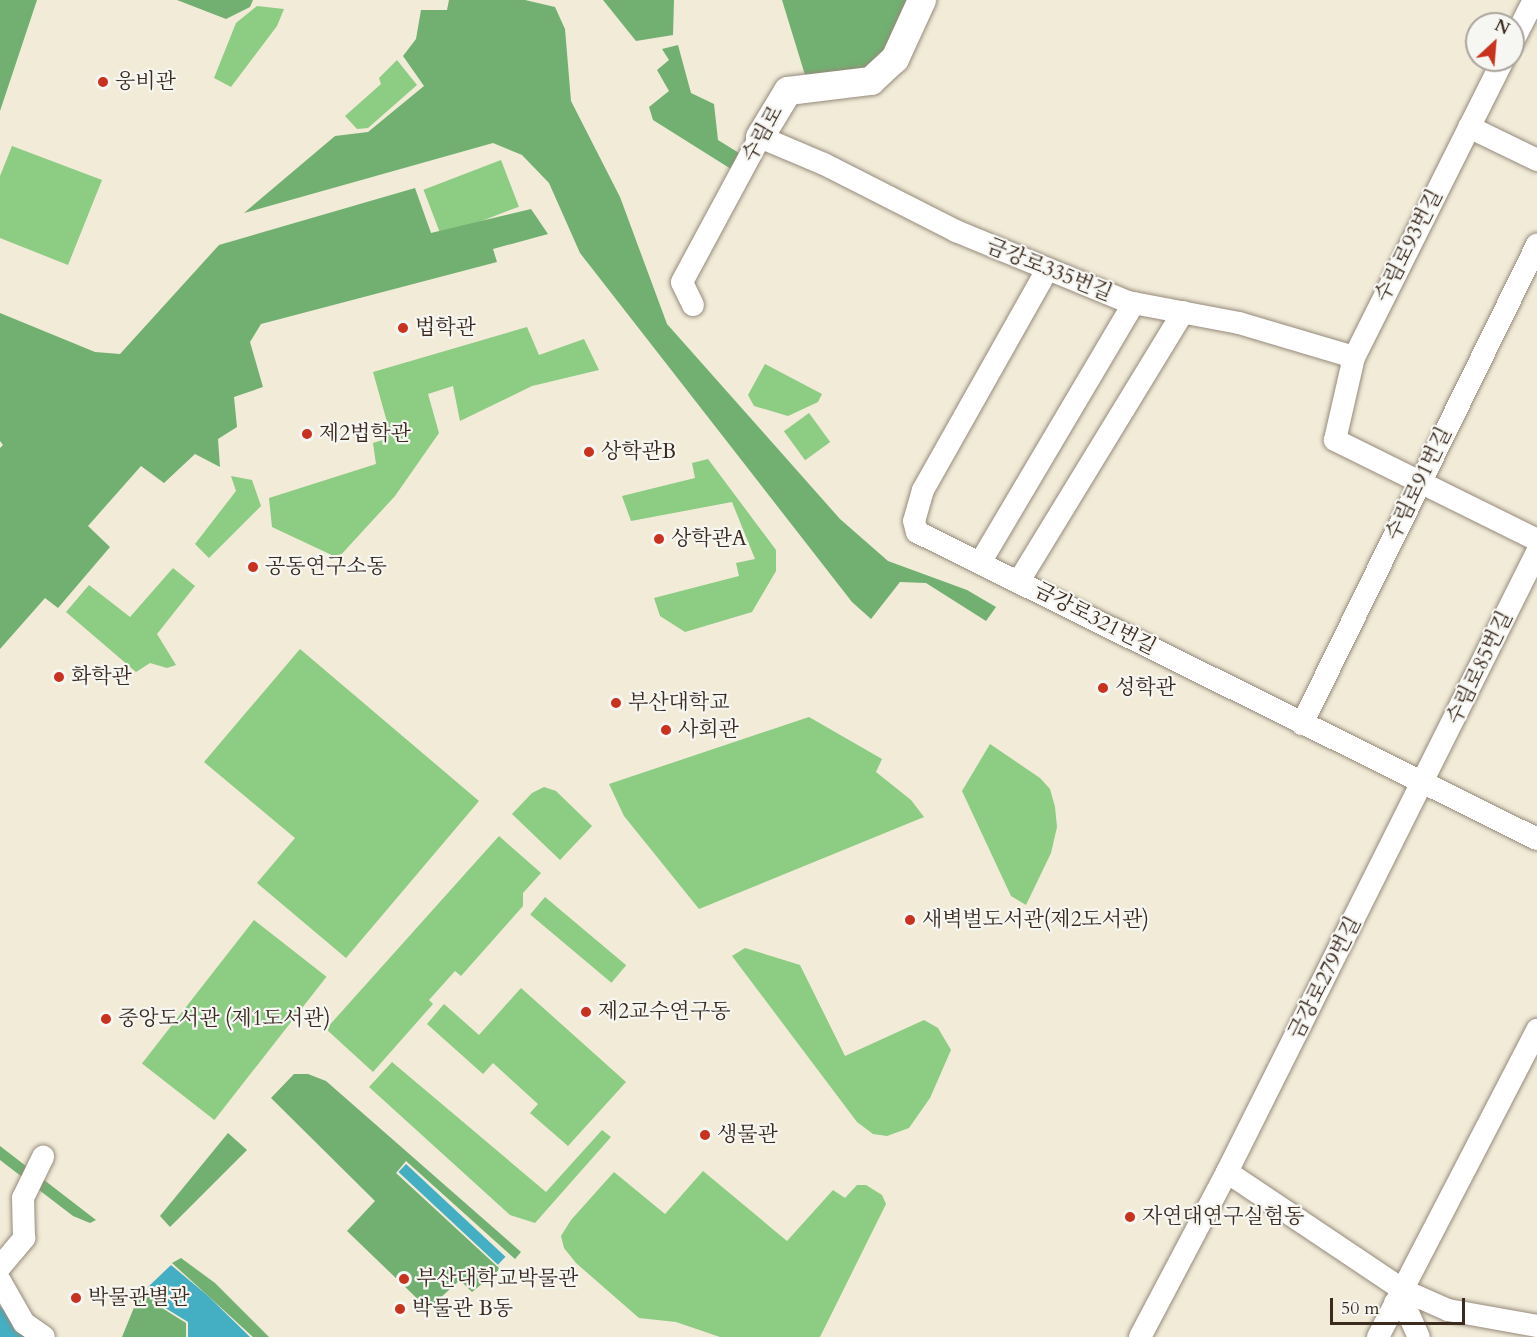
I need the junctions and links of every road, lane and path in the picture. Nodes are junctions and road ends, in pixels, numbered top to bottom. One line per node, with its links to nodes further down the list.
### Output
1 (922, 0): 6 (main road, 수림로)
2 (1534, 0): 3 (street)
3 (1525, 17)
4 (1497, 72): 5 (street, 수림로93번길)
5 (1469, 127): 7 (street); 13 (street, 수림로93번길)
6 (760, 137): 9 (street, 금강로335번길); 11 (street, 수림로)
7 (1537, 160)
8 (1537, 245): 14 (street, 수림로91번길)
9 (1047, 270): 10 (street, 금강로335번길); 17 (street, 금강로321번길)
10 (1134, 303): 12 (street, 금강로335번길); 17 (street)
11 (693, 305)
12 (1183, 312): 13 (street, 금강로335번길); 18 (street)
13 (1354, 357): 14 (street, 수림로93번길)
14 (1420, 482): 15 (street); 19 (street, 수림로91번길)
15 (1537, 540)
16 (1537, 552): 20 (street, 수림로85번길)
17 (980, 563): 18 (street, 금강로321번길)
18 (1019, 581): 19 (street, 금강로321번길)
19 (1302, 723): 20 (street, 금강로321번길)
20 (1423, 784): 21 (street, 금강로321번길); 24 (street, 금강로279번길)
21 (1537, 839)
22 (1537, 1030): 27 (street)
23 (43, 1157): 25 (street)
24 (1227, 1172): 27 (street); 30 (street, 금강로279번길)
25 (0, 1267)
26 (0, 1281): 29 (street)
27 (1400, 1297): 28 (street); 31 (street); 32 (street)
28 (1537, 1326)
29 (44, 1337)
30 (1140, 1337)
31 (1378, 1337)
32 (1419, 1337)

